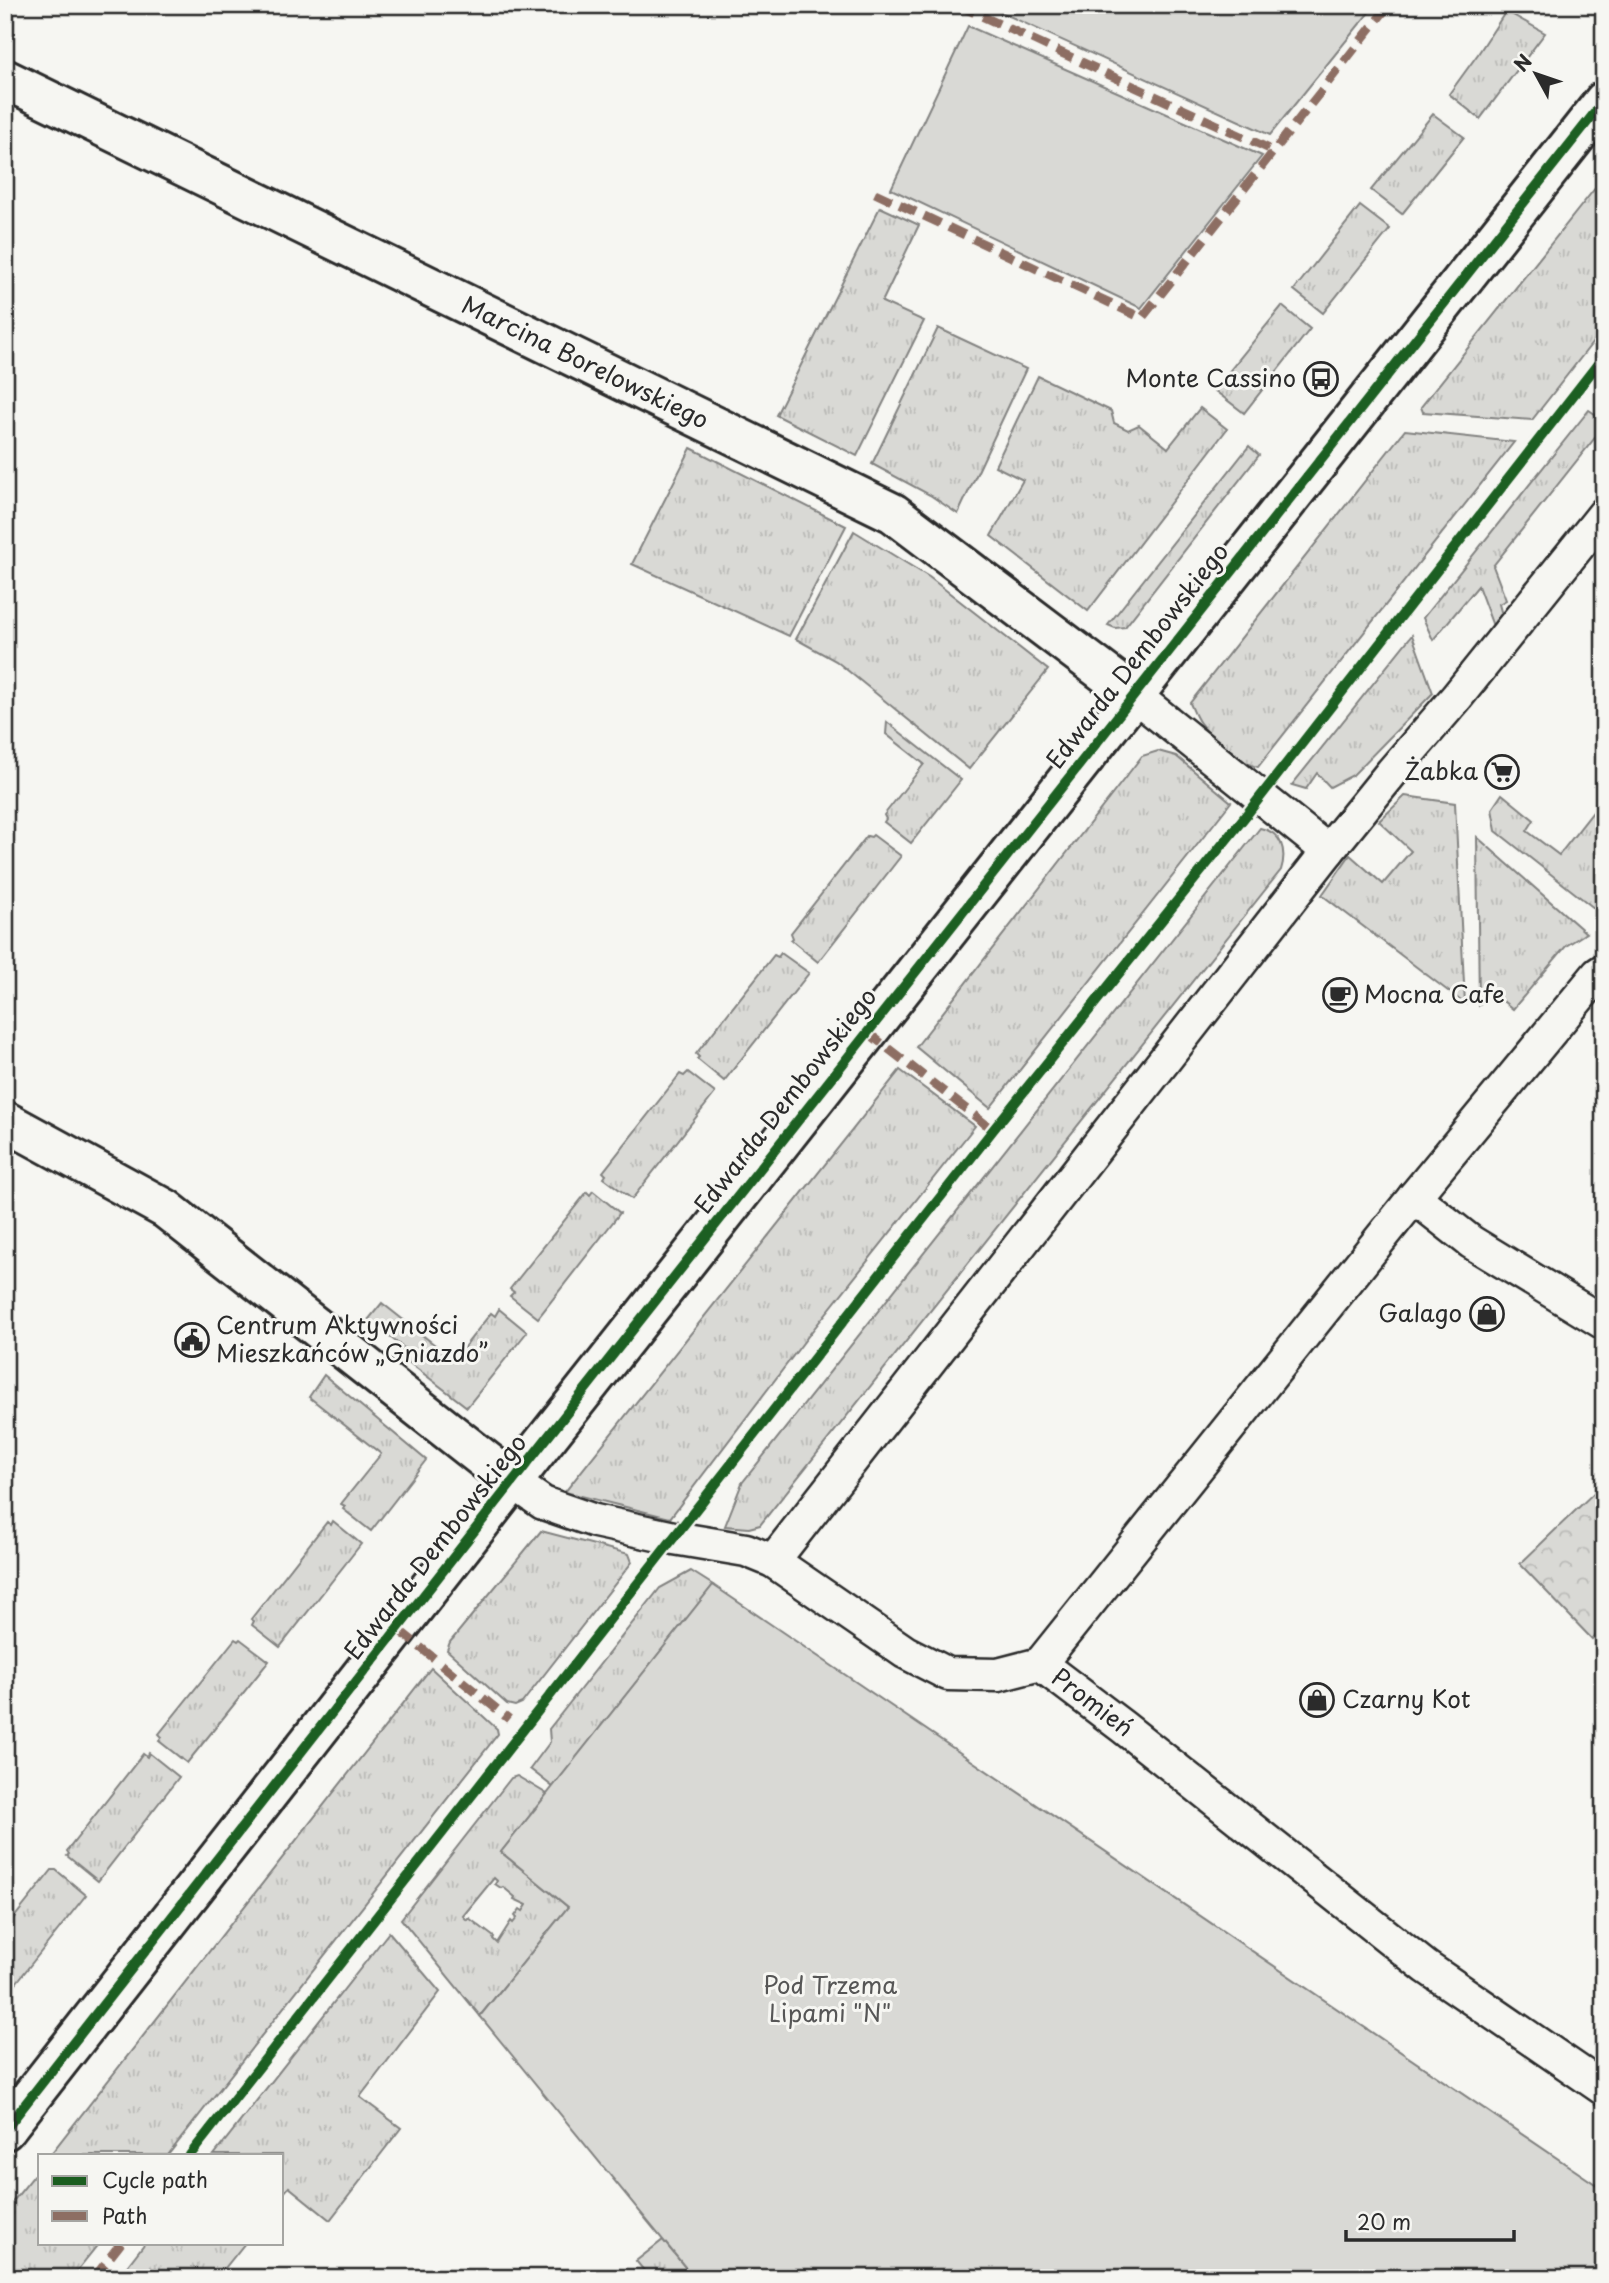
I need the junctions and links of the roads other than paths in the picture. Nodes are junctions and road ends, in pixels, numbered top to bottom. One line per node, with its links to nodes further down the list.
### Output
1 (5, 79): 4 (street, Marcina Borelowskiego)
2 (1604, 101): 4 (street, Edwarda Dembowskiego)
3 (1604, 514): 5 (lane)
4 (1135, 695): 5 (lane); 10 (street, Edwarda Dembowskiego)
5 (1328, 851): 11 (lane)
6 (1604, 970): 8 (lane)
7 (5, 1121): 10 (street)
8 (1414, 1198): 9 (lane); 12 (lane)
9 (1604, 1323)
10 (513, 1482): 11 (lane, Promień); 14 (street, Edwarda Dembowskiego)
11 (773, 1561): 12 (lane, Promień)
12 (1040, 1664): 13 (lane, Promień)
13 (1604, 2089)
14 (5, 2130)

